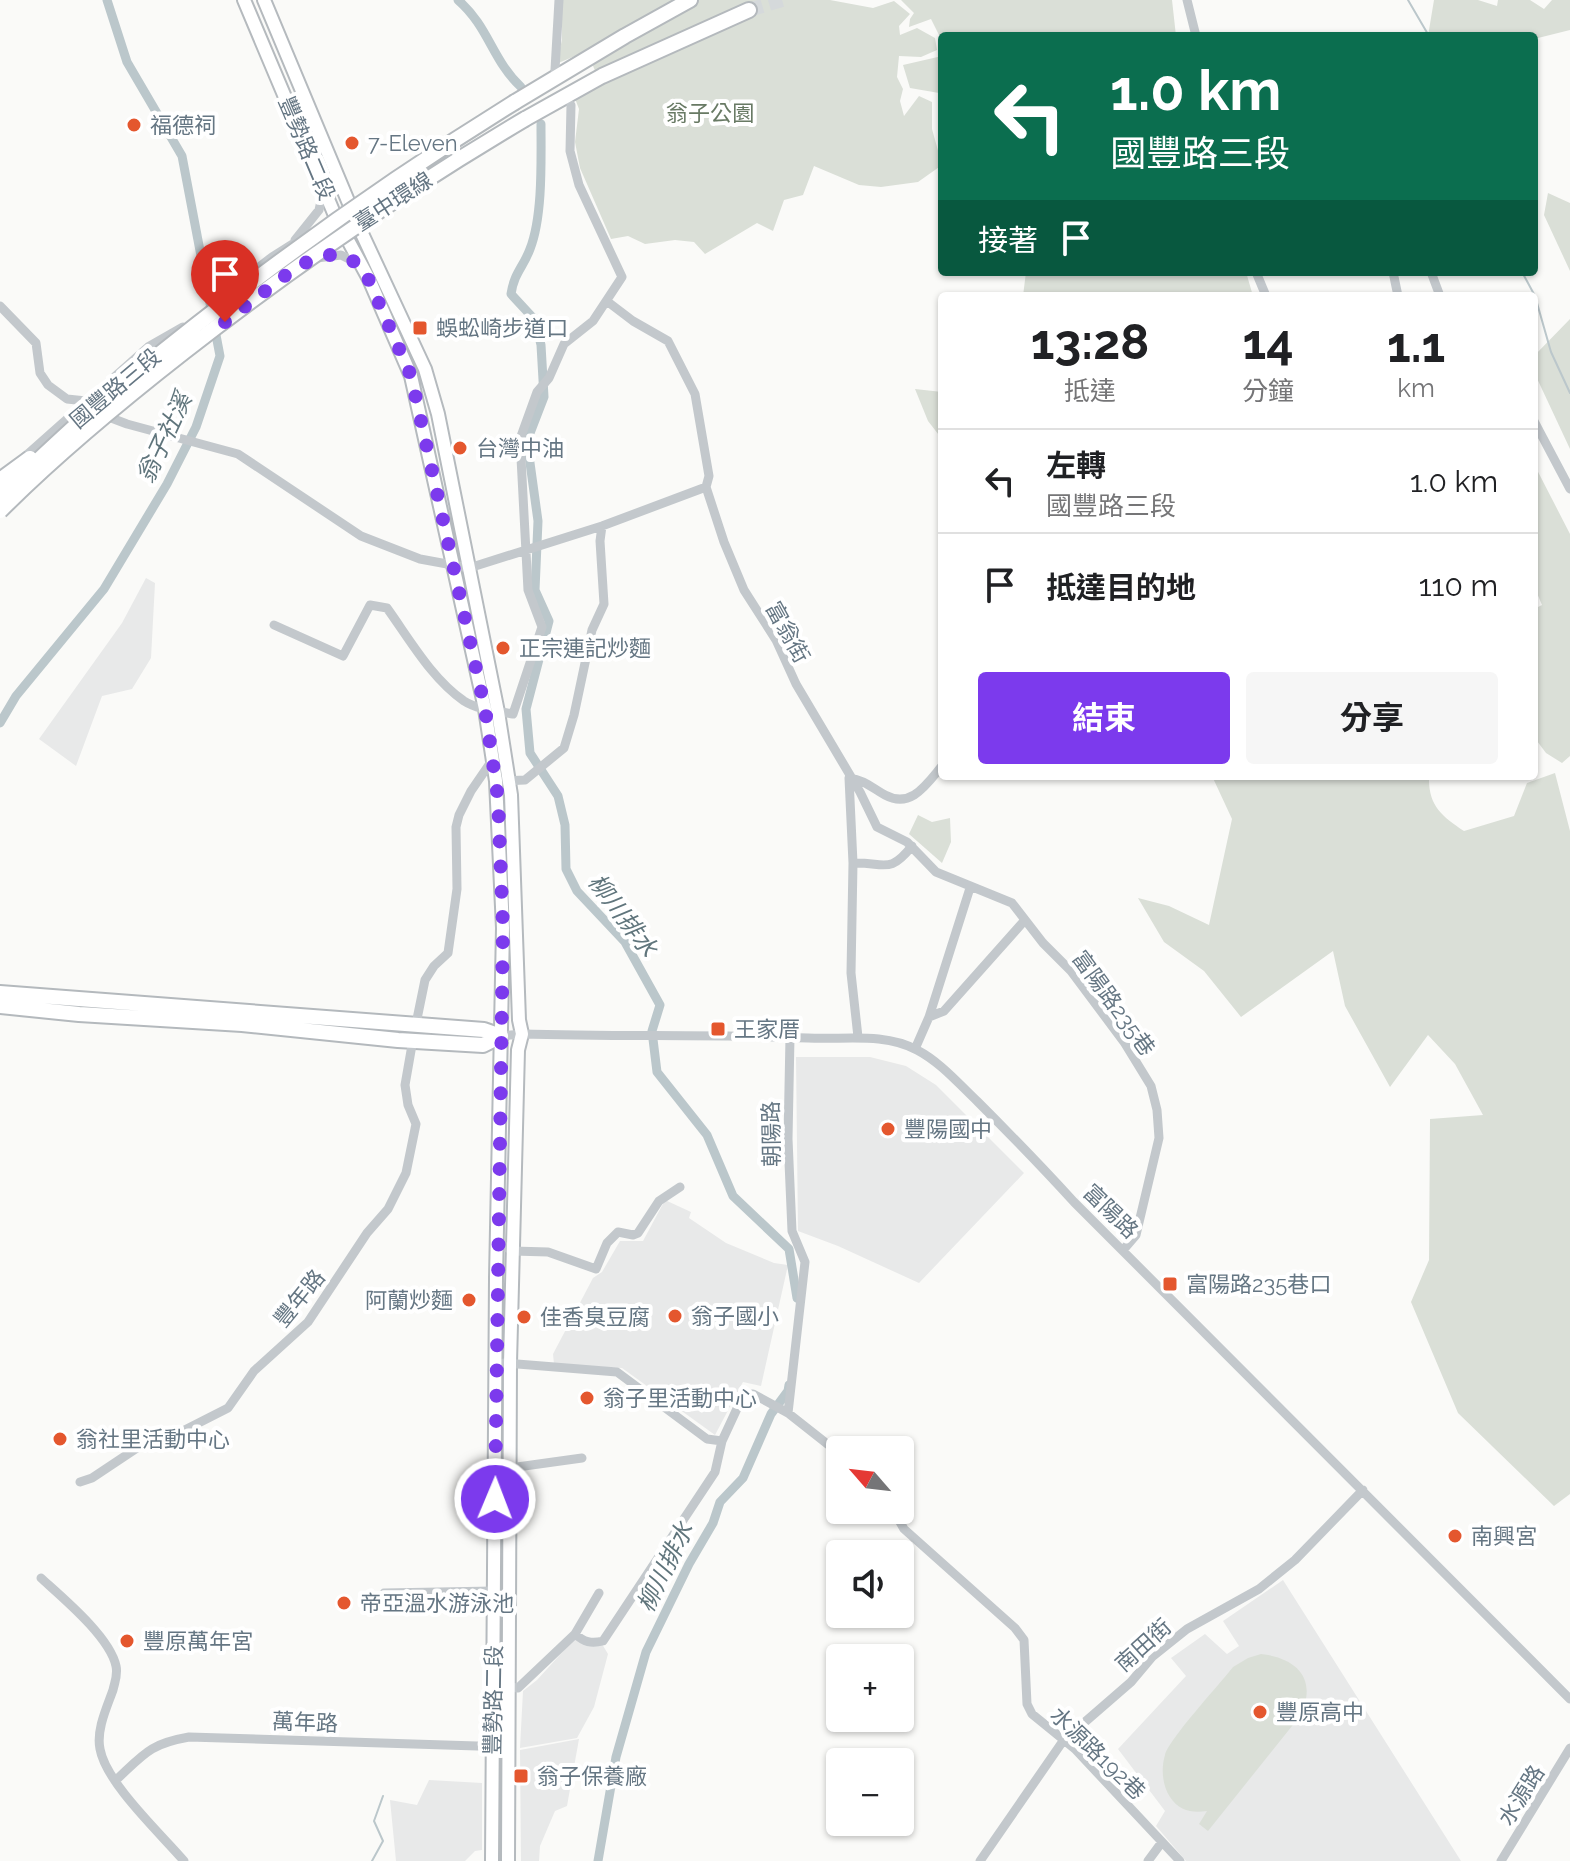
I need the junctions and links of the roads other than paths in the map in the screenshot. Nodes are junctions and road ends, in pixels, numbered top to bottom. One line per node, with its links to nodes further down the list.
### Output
1 (244, 0): 10 (main road, 豐勢路二段)
2 (264, 0): 11 (main road, 豐勢路二段)
3 (559, 0): 8 (street)
4 (690, 0): 21 (highway, 臺中環線, bridge)
5 (1187, 0): 7 (street)
6 (749, 10): 26 (highway, 臺中環線, bridge)
7 (1195, 32)
8 (555, 70)
9 (571, 105): 18 (street)
10 (321, 180): 12 (main road, 豐勢路二段); 15 (street, 國豐路三段)
11 (351, 205): 12 (street, 國豐路三段); 13 (main road, 豐勢路二段)
12 (336, 218): 14 (main road, 豐勢路二段); 15 (street, 國豐路三段)
13 (358, 225): 14 (street, 國豐路三段); 30 (main road, 豐勢路二段)
14 (344, 235): 16 (street, 國豐路三段); 17 (main road, 豐勢路二段)
15 (290, 245): 20 (street, 國豐路三段)
16 (299, 265): 17 (street, 國豐路三段); 20 (street, 國豐路三段, bridge)
17 (363, 267): 29 (main road, 豐勢路二段)
18 (608, 302): 24 (street, 富翁街); 28 (street)
19 (0, 306): 20 (street)
20 (95, 408): 23 (street, 國豐路三段); 26 (highway); 26 (street, 國豐路三段); 29 (street)
21 (82, 420): 23 (highway, bridge); 26 (highway, 臺中環線, bridge)
22 (1538, 429): 25 (street)
23 (0, 479)
24 (706, 487): 27 (street); 35 (street, 富翁街)
25 (1570, 489)
26 (2, 506)
27 (602, 526): 28 (street); 36 (street)
28 (529, 551): 30 (street); 32 (street)
29 (453, 566): 30 (street); 32 (main road, 豐勢路二段)
30 (469, 568): 32 (main road, 豐勢路二段)
31 (274, 625): 32 (street)
32 (491, 710): 33 (main road, 豐勢路二段); 36 (main road, 豐勢路二段)
33 (493, 759): 36 (main road, 豐勢路二段); 45 (street)
34 (938, 770): 35 (street)
35 (849, 778): 37 (street, 富陽路235巷); 38 (street, 富翁街)
36 (503, 781): 46 (main road, 豐勢路二段); 47 (main road, 豐勢路二段)
37 (912, 846): 38 (street); 39 (street, 富陽路235巷)
38 (853, 863): 49 (street, 富翁街)
39 (970, 888): 40 (street, 富陽路235巷); 44 (street)
40 (1025, 920): 44 (street); 54 (street, 富陽路235巷)
41 (0, 993): 43 (highway)
42 (0, 1006): 43 (highway)
43 (242, 1017): 47 (highway)
44 (929, 1017): 51 (street)
45 (417, 1019)
46 (522, 1034): 47 (street, 富陽路); 48 (street, 富陽路); 55 (main road, 豐勢路二段)
47 (501, 1036): 53 (main road, 豐勢路二段)
48 (790, 1037): 49 (street, 富陽路); 58 (street, 朝陽路)
49 (858, 1037): 51 (street, 富陽路)
50 (412, 1045): 63 (street, 豐年路)
51 (915, 1049): 54 (street, 富陽路)
52 (680, 1187): 55 (street)
53 (497, 1242): 55 (street); 56 (main road, 豐勢路二段)
54 (1124, 1249): 64 (street, 富陽路)
55 (513, 1251): 57 (main road, 豐勢路二段)
56 (495, 1362): 57 (street); 67 (main road, 豐勢路二段)
57 (510, 1363): 59 (street); 62 (main road, 豐勢路二段)
58 (788, 1413): 59 (street); 60 (street)
59 (722, 1441): 70 (street)
60 (826, 1443)
61 (582, 1458): 62 (street)
62 (510, 1468): 71 (main road, 豐勢路二段)
63 (80, 1482)
64 (1363, 1490): 72 (street, 富陽路); 73 (street, 南田街)
65 (901, 1524): 73 (street, 水源路192巷)
66 (41, 1578): 77 (street)
67 (494, 1591): 68 (street); 75 (main road, 豐勢路二段)
68 (384, 1593)
69 (599, 1593): 70 (street)
70 (575, 1634): 71 (street)
71 (510, 1687): 74 (main road, 豐勢路二段)
72 (1570, 1699)
73 (1063, 1741): 78 (street, 水源路192巷); 82 (street, 南田街)
74 (509, 1747): 75 (street, 萬年路); 81 (main road, 豐勢路二段)
75 (492, 1748): 77 (street, 萬年路); 80 (main road, 豐勢路二段)
76 (1570, 1748): 85 (street, 水源路)
77 (115, 1781): 79 (street)
78 (1162, 1842): 83 (street); 84 (street, 水源路192巷)
79 (184, 1861)
80 (492, 1861)
81 (508, 1861)
82 (980, 1861)
83 (1148, 1861)
84 (1180, 1861)
85 (1501, 1861)

